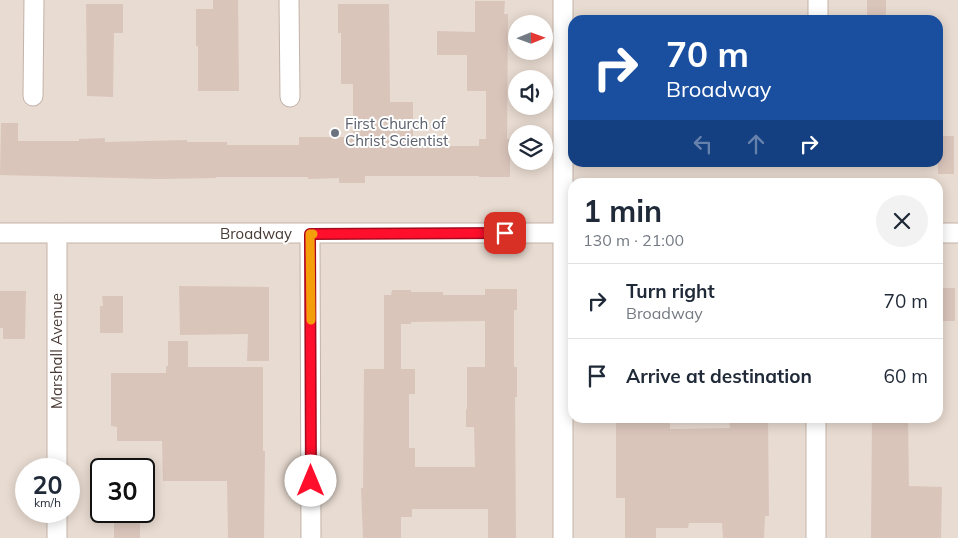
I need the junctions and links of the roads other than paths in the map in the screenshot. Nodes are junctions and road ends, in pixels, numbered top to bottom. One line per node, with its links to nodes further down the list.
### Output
1 (34, 0): 6 (street)
2 (289, 0): 7 (street)
3 (563, 0): 8 (street)
4 (818, 0): 5 (street)
5 (818, 15)
6 (33, 96)
7 (290, 97)
8 (568, 233): 13 (street, Broadway); 19 (street)
9 (943, 233): 10 (street)
10 (958, 233)
11 (0, 234): 12 (street, Broadway)
12 (57, 234): 13 (street, Broadway); 15 (street, Marshall Avenue)
13 (310, 234): 18 (street)
14 (816, 423): 20 (street)
15 (57, 458)
16 (57, 523): 17 (street)
17 (57, 538)
18 (311, 538)
19 (563, 538)
20 (816, 538)

